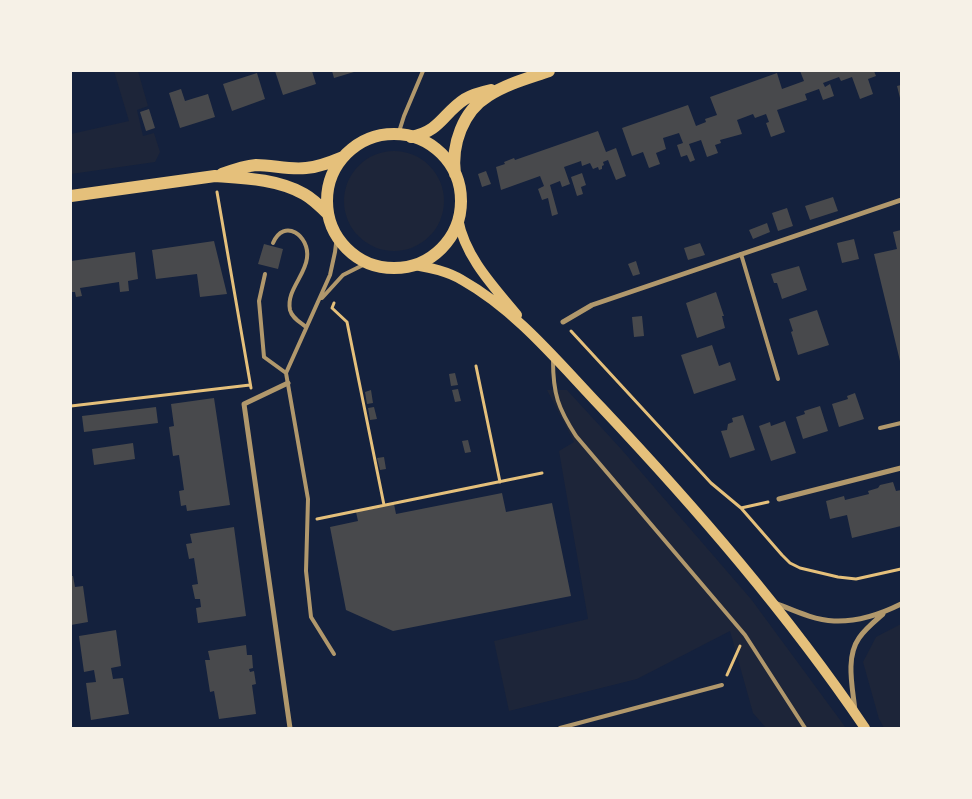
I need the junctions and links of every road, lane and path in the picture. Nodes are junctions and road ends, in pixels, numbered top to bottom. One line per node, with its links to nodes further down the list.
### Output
1 (423, 71): 4 (lane)
2 (549, 71): 3 (main road)
3 (503, 88): 4 (main road); 6 (main road)
4 (405, 136): 5 (main road); 6 (main road)
5 (345, 156): 7 (main road); 10 (main road)
6 (455, 174): 11 (main road)
7 (215, 176): 8 (main road); 10 (main road); 28 (path)
8 (71, 196)
9 (901, 200): 14 (street)
10 (328, 214): 12 (main road)
11 (458, 219): 16 (main road); 22 (main road)
12 (337, 236): 15 (main road); 19 (lane)
13 (273, 243): 21 (lane)
14 (741, 254): 20 (street); 26 (lane)
15 (368, 263): 16 (main road); 18 (lane)
16 (415, 265): 22 (main road)
17 (265, 274): 25 (lane)
18 (337, 280): 19 (lane); 37 (path)
19 (319, 302): 21 (lane)
20 (563, 322): 38 (path)
21 (306, 327): 25 (lane)
22 (536, 339): 23 (main road)
23 (554, 357): 41 (main road); 44 (lane)
24 (476, 366): 35 (path)
25 (286, 373): 27 (lane)
26 (778, 379)
27 (288, 383): 29 (street); 39 (lane)
28 (250, 385): 29 (path); 30 (path)
29 (253, 400): 48 (street)
30 (71, 406)
31 (901, 423): 32 (lane)
32 (880, 428)
33 (901, 468): 36 (street)
34 (542, 473): 35 (path)
35 (500, 482): 37 (path)
36 (779, 499): 38 (path)
37 (384, 505): 39 (path)
38 (741, 508): 40 (path)
39 (308, 521): 45 (lane)
40 (901, 569)
41 (773, 602): 43 (street); 47 (main road)
42 (901, 604): 43 (street)
43 (886, 612): 47 (street)
44 (745, 634): 46 (path); 50 (lane)
45 (334, 654)
46 (722, 685): 49 (lane)
47 (856, 713): 51 (main road)
48 (290, 728)
49 (560, 728)
50 (805, 728)
51 (865, 728)

